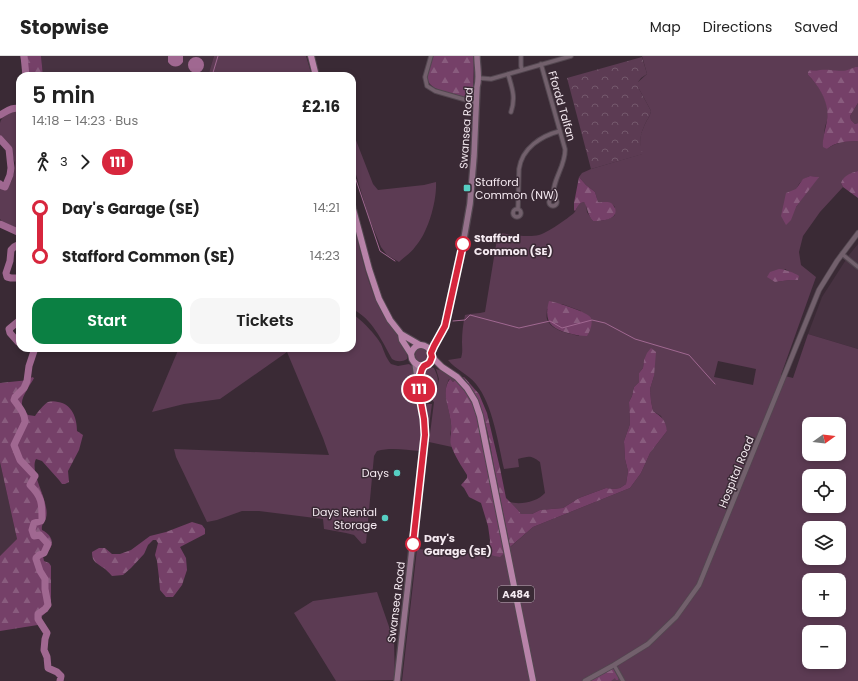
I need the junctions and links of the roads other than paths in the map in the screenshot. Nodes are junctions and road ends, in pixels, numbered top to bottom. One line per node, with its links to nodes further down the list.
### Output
1 (311, 56): 8 (main road)
2 (431, 56): 11 (street)
3 (477, 56): 10 (main road, Swansea Road)
4 (521, 56): 7 (street)
5 (571, 56): 6 (street)
6 (541, 64): 7 (street); 13 (street, Ffordd Talfan)
7 (522, 70): 9 (street)
8 (315, 72)
9 (508, 74): 10 (street); 12 (street)
10 (479, 78): 11 (main road, Swansea Road)
11 (477, 103): 21 (main road, Swansea Road)
12 (511, 112)
13 (560, 131): 14 (street, Ffordd Talfan); 15 (street)
14 (553, 198)
15 (518, 209)
16 (356, 220): 20 (main road, A484)
17 (858, 233): 18 (street, Hospital Road)
18 (842, 254): 19 (street); 29 (street, Hospital Road)
19 (858, 267)
20 (401, 334): 22 (main road, A484); 23 (main road, A484)
21 (437, 340): 22 (main road); 24 (main road, Swansea Road)
22 (422, 345): 23 (main road); 24 (main road, A484)
23 (411, 354): 25 (main road, A484)
24 (432, 355): 26 (main road); 27 (main road, A484)
25 (415, 363): 26 (main road, A484); 28 (main road, Swansea Road)
26 (426, 365): 27 (main road, A484); 28 (main road, Swansea Road)
27 (442, 367): 31 (main road, A484)
28 (418, 383): 30 (main road, Swansea Road)
29 (614, 665): 32 (street, Hospital Road); 33 (street)
30 (397, 681)
31 (533, 681)
32 (585, 681)
33 (623, 681)

